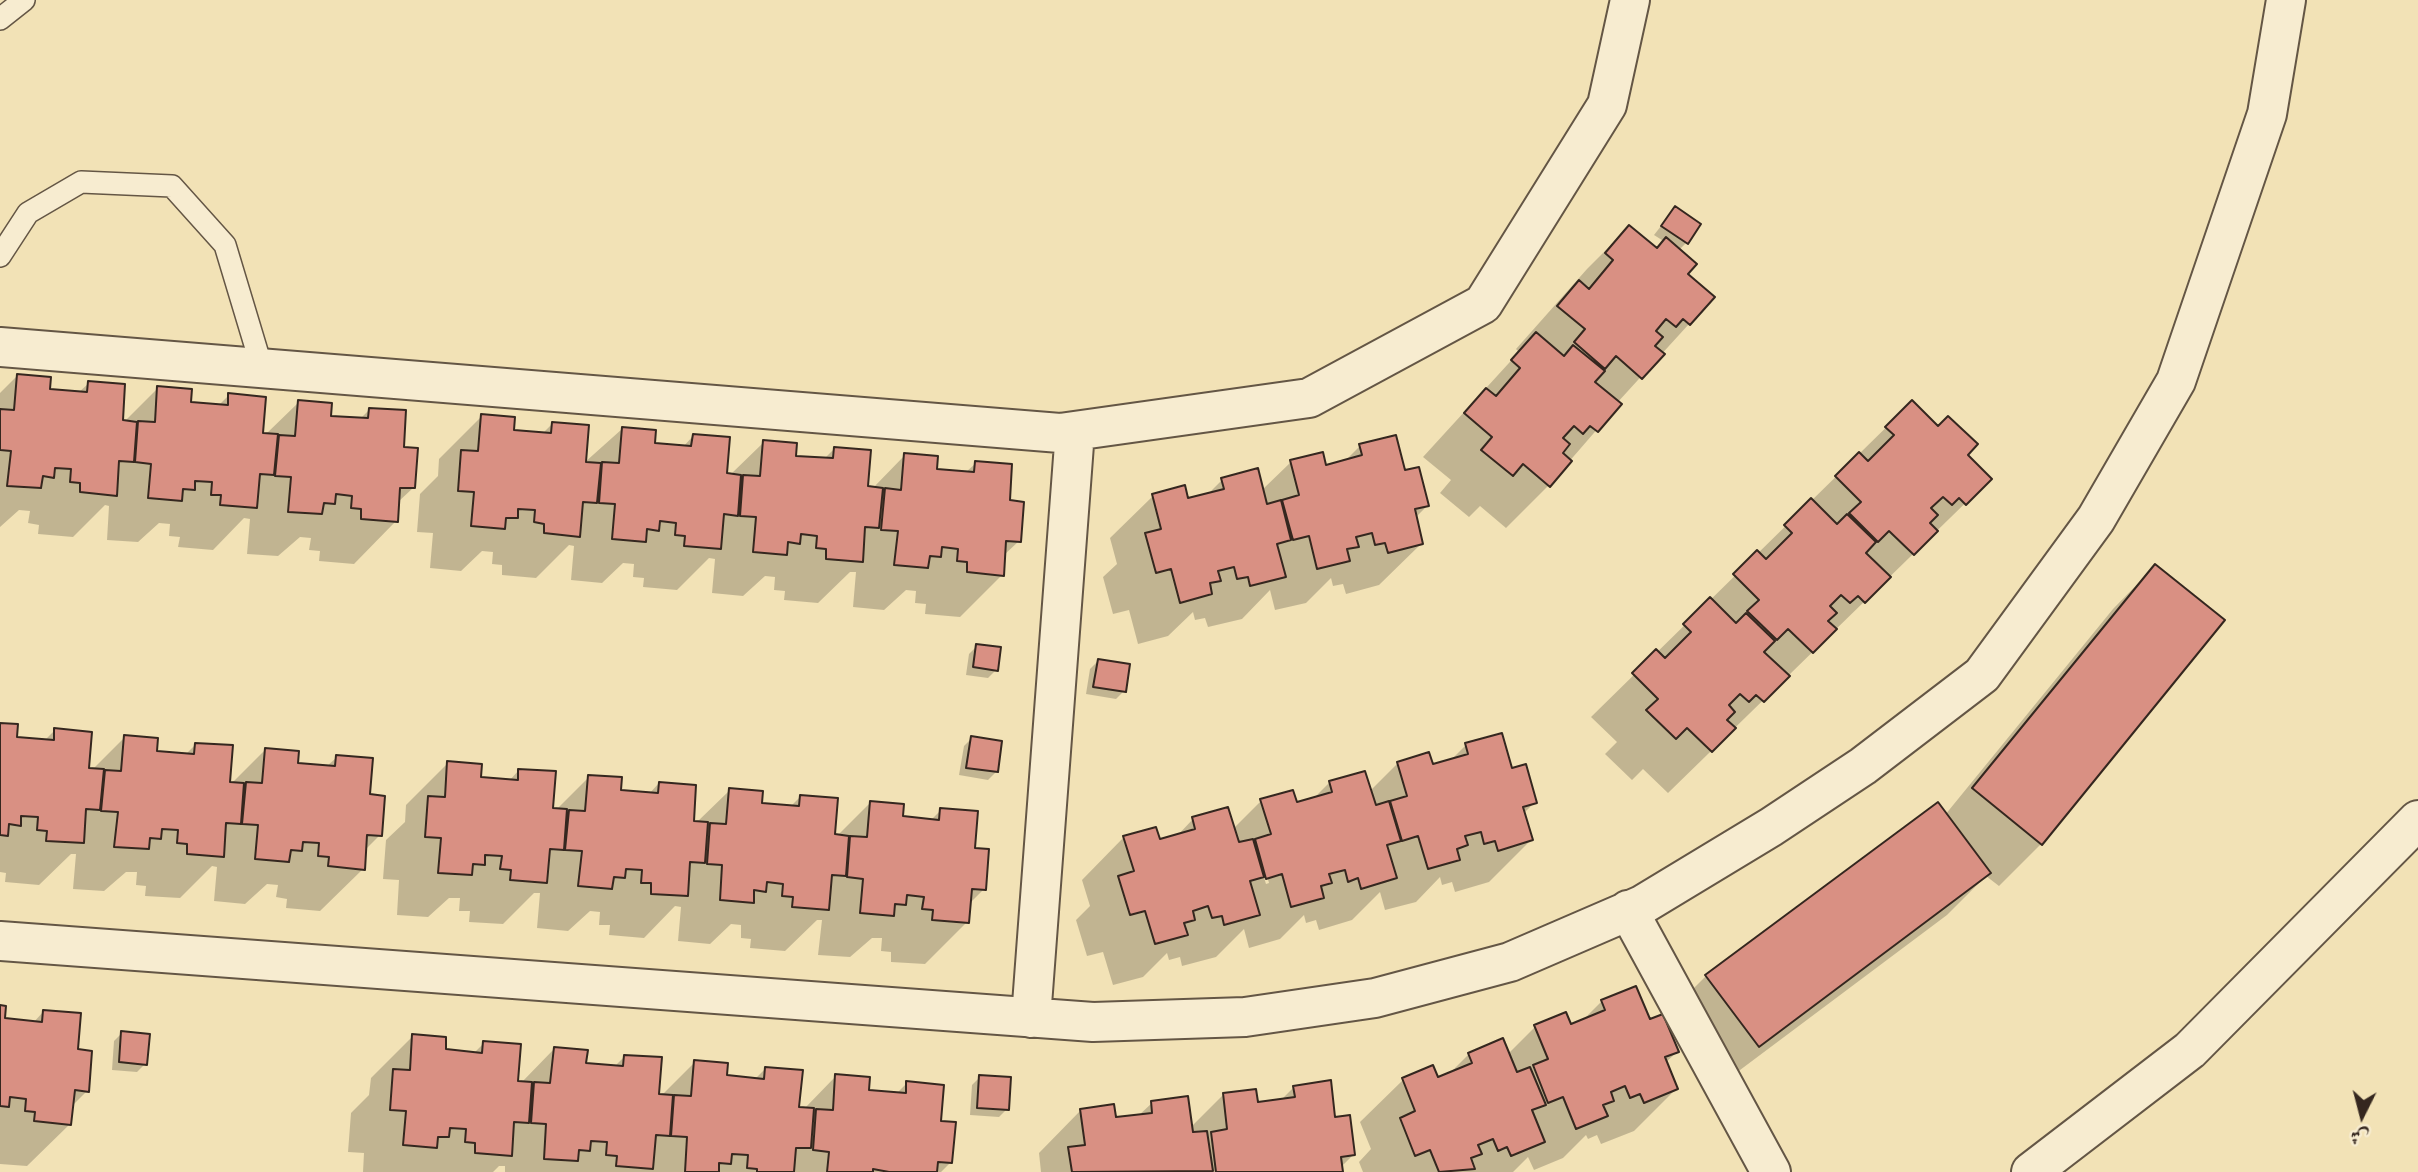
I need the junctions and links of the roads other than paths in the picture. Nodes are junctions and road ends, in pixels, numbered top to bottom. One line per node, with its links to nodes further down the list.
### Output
1 (24, 0): 4 (lane)
2 (1630, 0): 8 (street)
3 (2286, 0): 10 (street)
4 (0, 19)
5 (0, 256): 7 (lane)
6 (0, 347): 7 (street)
7 (262, 368): 8 (street)
8 (1074, 431): 12 (street)
9 (2418, 820): 14 (street)
10 (1628, 911): 12 (street); 13 (street)
11 (0, 942): 12 (street)
12 (1031, 1018)
13 (1771, 1172)
14 (2031, 1172)

